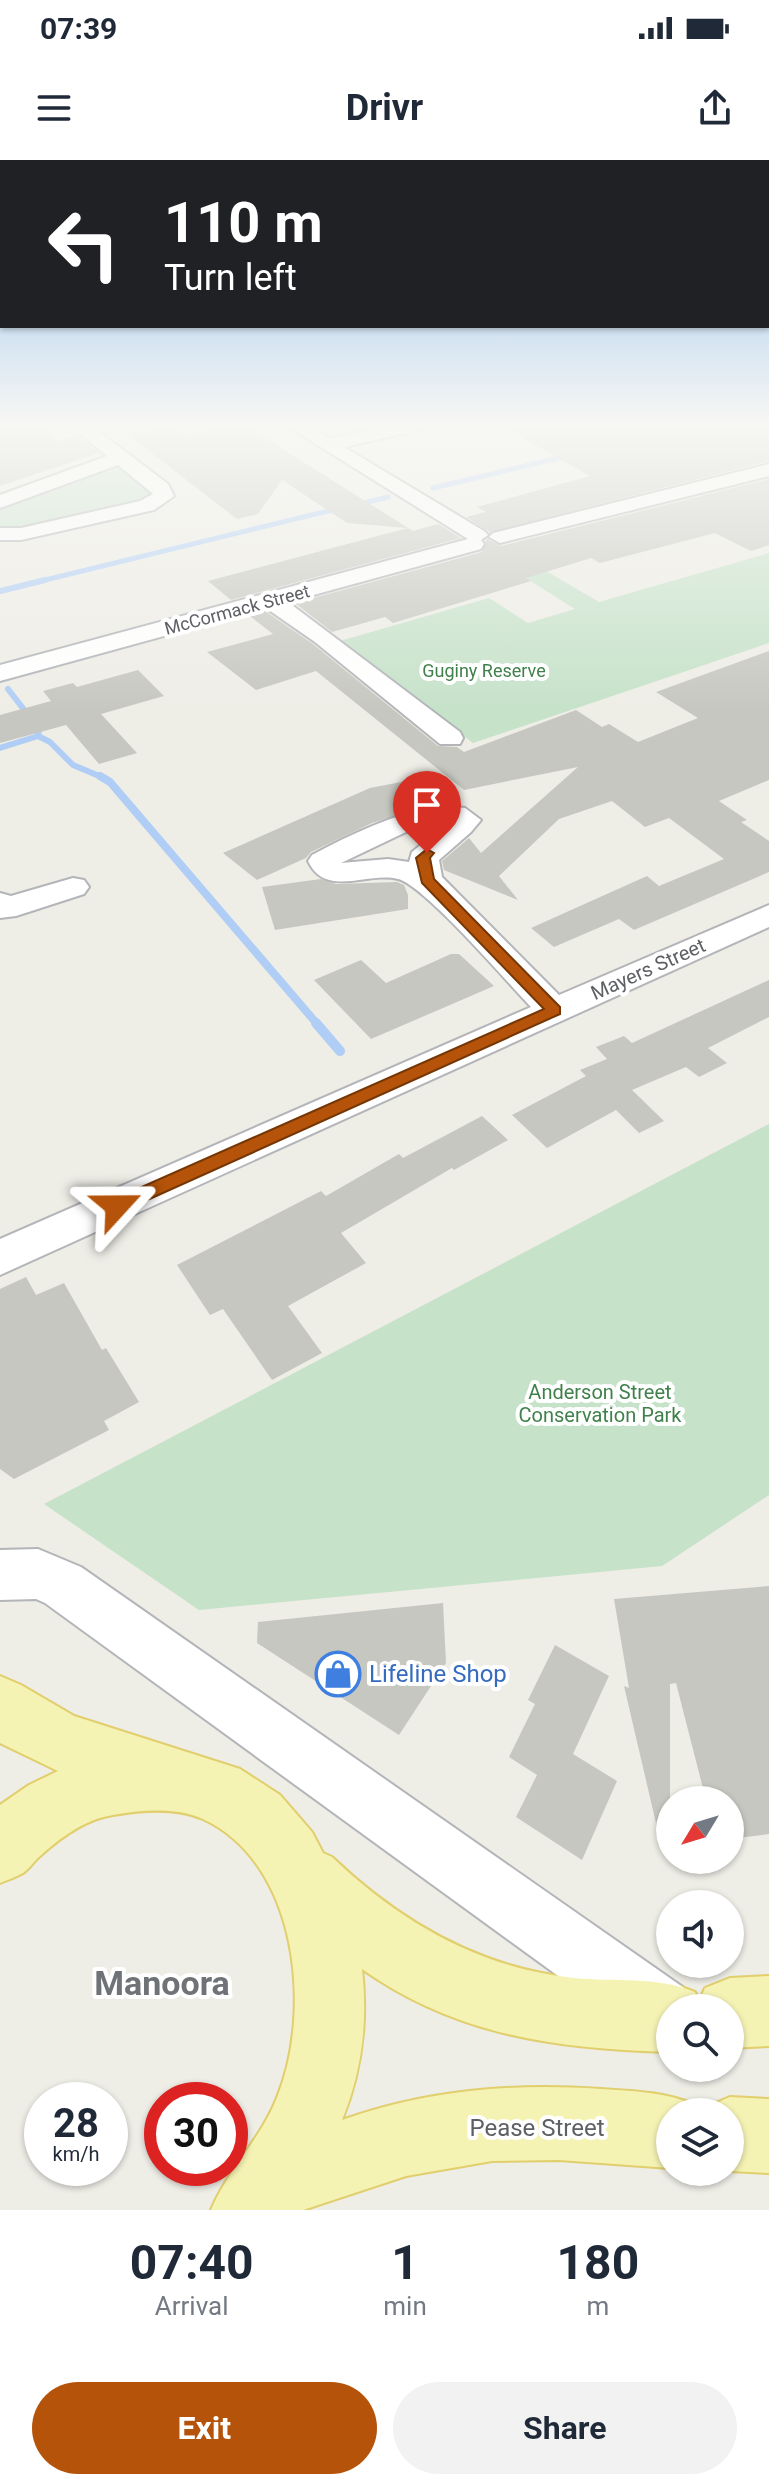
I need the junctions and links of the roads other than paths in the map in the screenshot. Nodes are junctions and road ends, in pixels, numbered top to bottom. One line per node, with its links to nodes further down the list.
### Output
1 (87, 520): 4 (street)
2 (444, 520): 5 (street)
3 (570, 520): 5 (street)
4 (0, 534)
5 (475, 539): 6 (street, McCormack Street)
6 (272, 601): 7 (street, McCormack Street); 8 (street)
7 (0, 673)
8 (450, 738)
9 (427, 880): 13 (street)
10 (73, 887): 11 (street)
11 (0, 903)
12 (769, 915): 13 (street, Mayers Street)
13 (555, 1011): 14 (street, Mayers Street)
14 (0, 1258)
15 (0, 1575): 20 (street)
16 (0, 1706): 17 (main road)
17 (193, 1783): 18 (main road); 19 (main road)
18 (0, 1850)
19 (299, 1869): 23 (main road); 27 (main road)
20 (656, 2007)
21 (769, 2011): 22 (main road)
22 (744, 2012)
23 (656, 2016)
24 (656, 2130): 27 (main road, Pease Street)
25 (744, 2135): 26 (main road)
26 (769, 2136)
27 (259, 2198)

